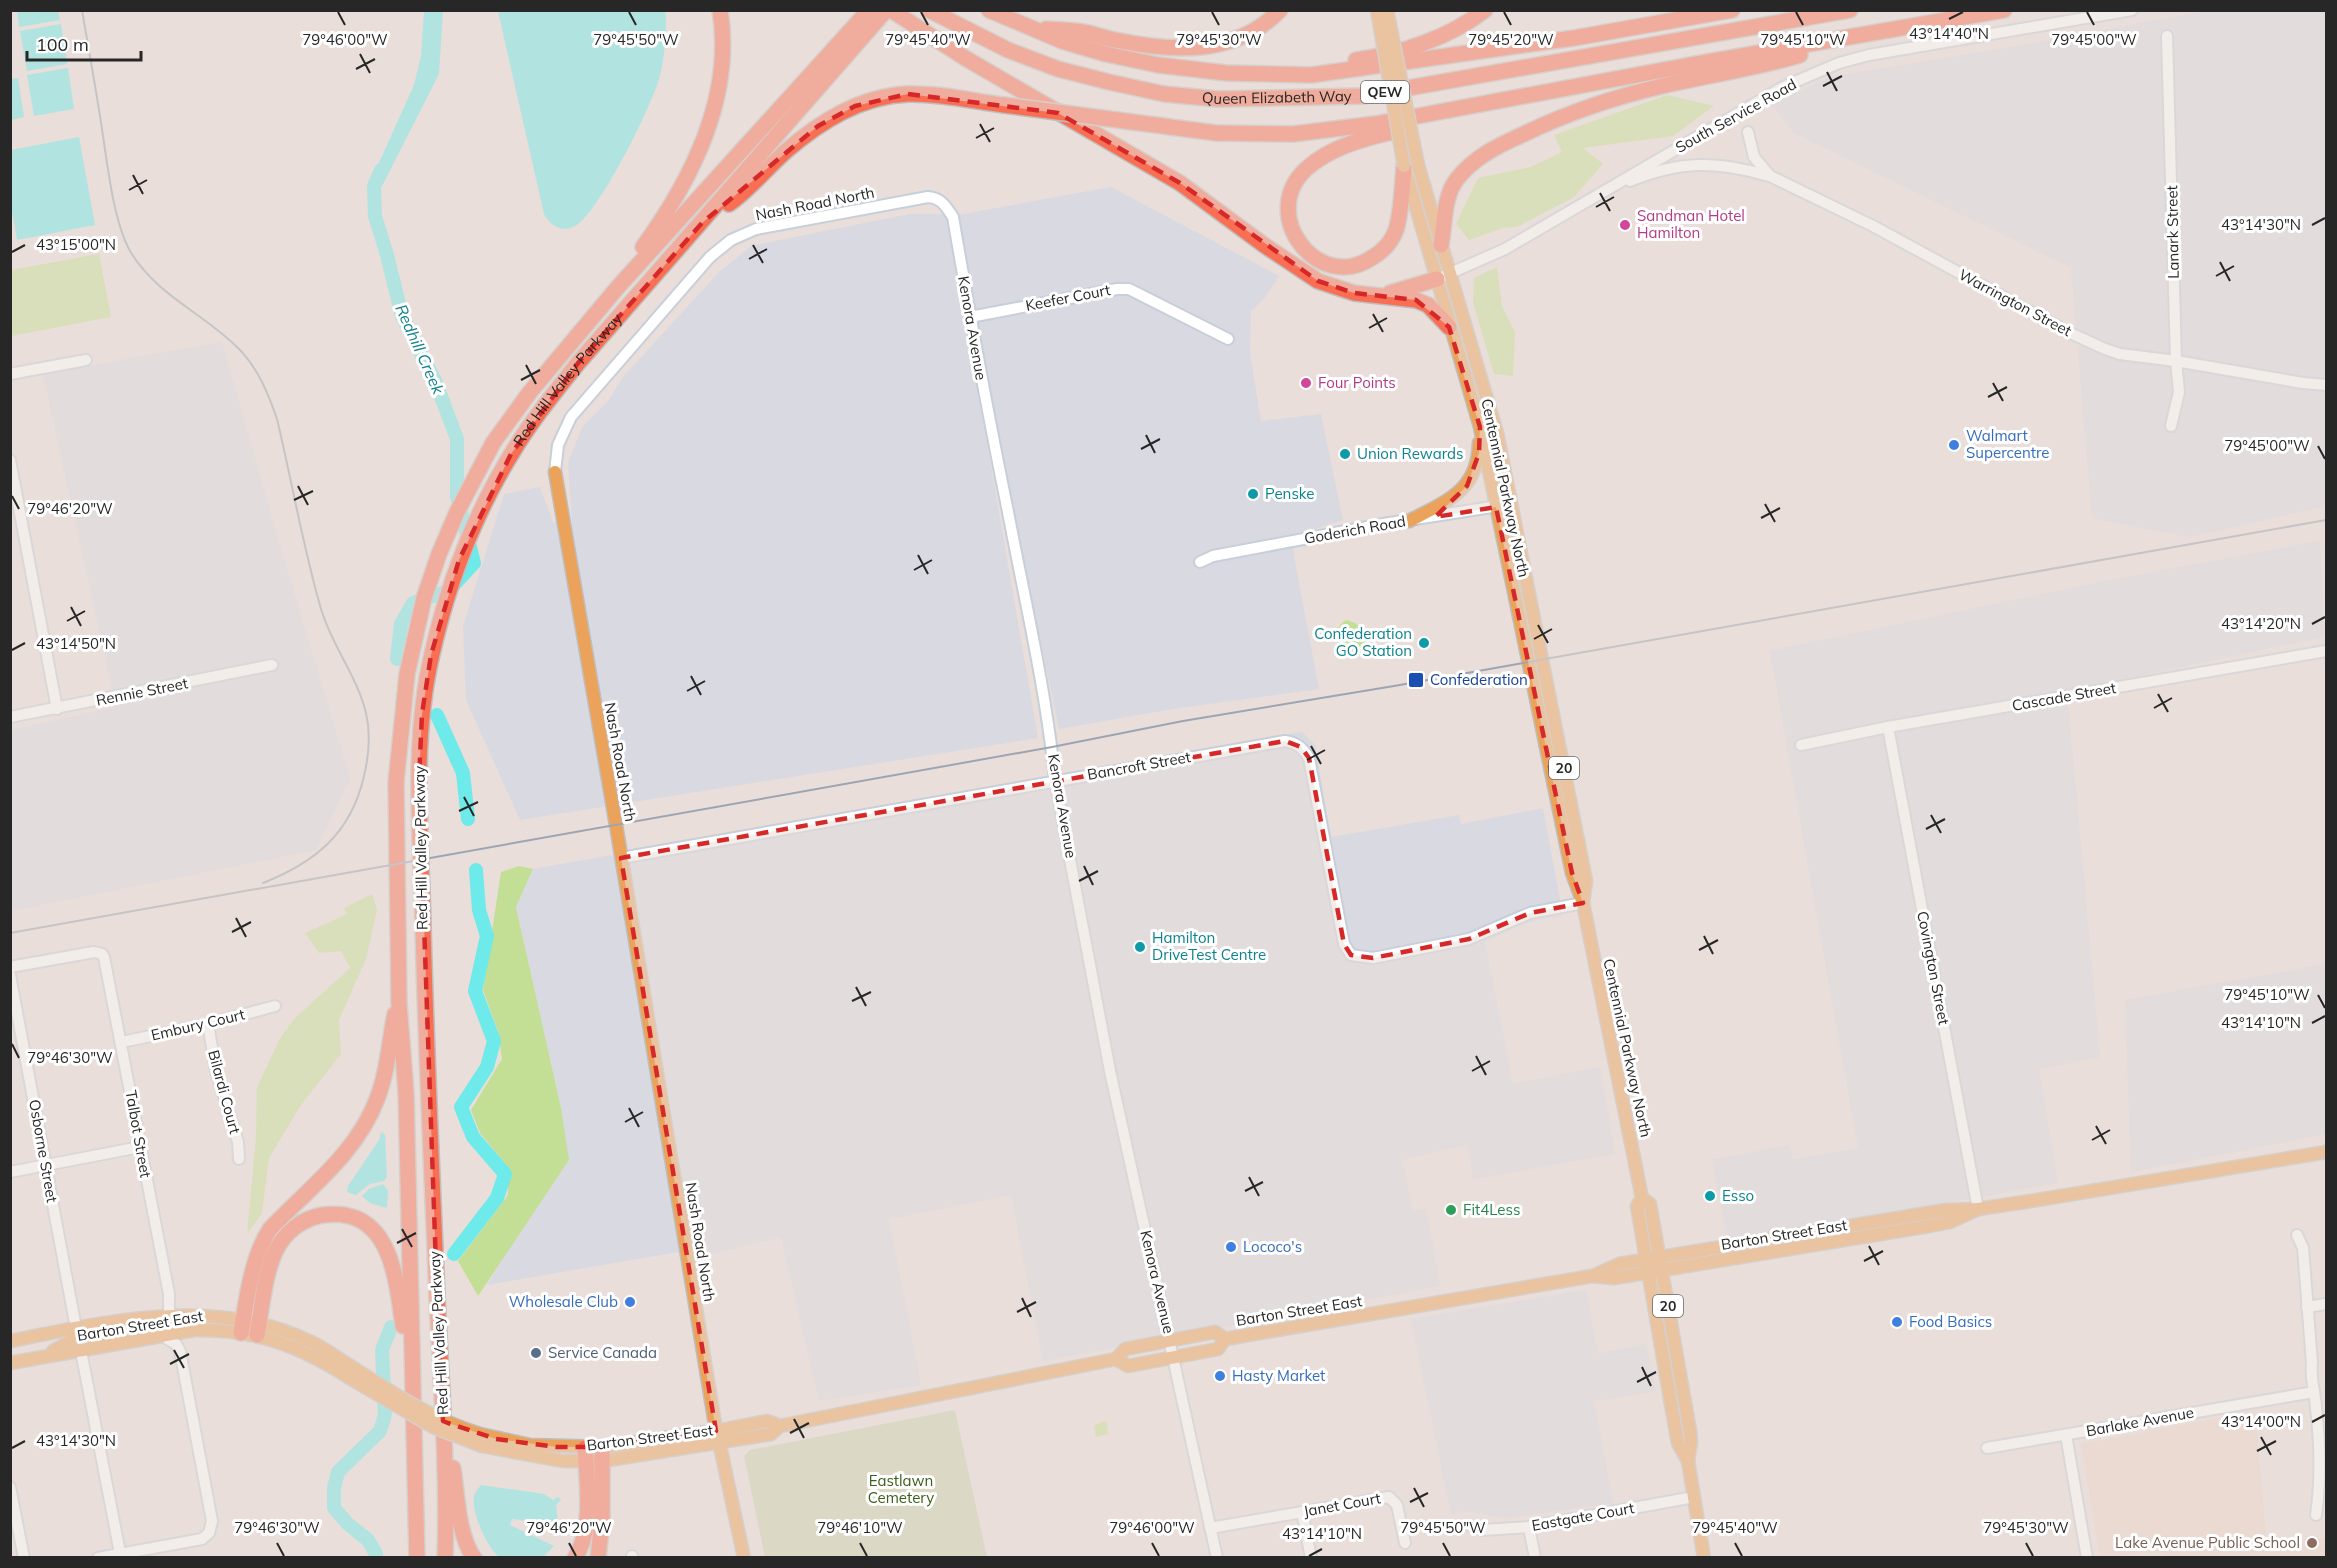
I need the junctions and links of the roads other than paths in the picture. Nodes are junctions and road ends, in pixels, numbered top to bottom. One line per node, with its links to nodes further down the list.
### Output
1 (720, 10): 28 (highway)
2 (869, 10): 17 (highway)
3 (888, 10): 17 (highway); 29 (highway)
4 (929, 10): 11 (highway, Queen Elizabeth Way / QEW)
5 (989, 10): 14 (highway, Queen Elizabeth Way / QEW)
6 (1280, 10): 14 (highway)
7 (1377, 10): 21 (main road, Centennial Parkway North, bridge)
8 (1387, 10): 21 (main road, Centennial Parkway North, bridge)
9 (1485, 10): 18 (highway)
10 (1732, 10): 18 (highway, Queen Elizabeth Way / QEW)
11 (1850, 10)
12 (2004, 10): 16 (highway)
13 (2132, 10): 23 (street, South Service Road)
14 (1025, 26): 18 (highway, Queen Elizabeth Way / QEW)
15 (2167, 36): 34 (street, Lanark Street)
16 (1842, 38): 19 (highway); 26 (highway)
17 (841, 50): 25 (highway); 28 (highway)
18 (1311, 75)
19 (1427, 116): 21 (highway); 25 (highway, bridge)
20 (1748, 132): 22 (street, Warrington Street)
21 (1411, 165): 26 (main road, Centennial Parkway North)
22 (1770, 176): 23 (street); 34 (street, Warrington Street)
23 (1605, 191): 27 (street, South Service Road)
24 (937, 198): 30 (street, Kenora Avenue); 40 (street, Nash Road North)
25 (702, 223): 95 (highway, Red Hill Valley Parkway)
26 (1435, 247): 27 (main road, Centennial Parkway North)
27 (1444, 276): 29 (highway); 31 (main road, Centennial Parkway North); 41 (main road, Centennial Parkway North / 20)
28 (618, 287): 56 (highway, Red Hill Valley Parkway)
29 (1375, 295): 31 (highway)
30 (970, 317): 32 (street, Keefer Court); 51 (street, Kenora Avenue)
31 (1449, 327): 38 (main road, Centennial Parkway North)
32 (1228, 339)
33 (86, 360): 35 (street)
34 (2176, 361): 36 (street, Warrington Street); 37 (street, Lanark Street)
35 (10, 374)
36 (2326, 385)
37 (2171, 426)
38 (1480, 427): 42 (main road, Centennial Parkway North); 43 (main road)
39 (10, 460): 47 (street)
40 (555, 472): 52 (main road, Nash Road North)
41 (1511, 504): 42 (street, Goderich Road); 53 (main road, Centennial Parkway North / 20)
42 (1496, 507): 43 (street, Goderich Road); 53 (main road, Centennial Parkway North / 20)
43 (1409, 521): 44 (street, Goderich Road)
44 (1200, 562)
45 (2326, 651): 49 (street, Cascade Street)
46 (272, 665): 47 (street, Rennie Street)
47 (57, 709): 48 (street, Rennie Street)
48 (10, 717)
49 (1888, 727): 50 (street, Cascade Street); 66 (street, Covington Street)
50 (1801, 745)
51 (1055, 780): 52 (street, Bancroft Street); 53 (street, Bancroft Street); 82 (street, Kenora Avenue)
52 (621, 858): 93 (main road, Nash Road North)
53 (1583, 903): 65 (main road, Centennial Parkway North / 20)
54 (10, 967): 59 (street, Talbot Street)
55 (10, 975): 63 (street, Osborne Street)
56 (399, 1003): 79 (highway); 90 (highway, Red Hill Valley Parkway)
57 (275, 1006): 58 (street, Embury Court)
58 (208, 1024): 59 (street, Embury Court); 62 (street, Bilardi Court)
59 (122, 1042): 60 (street, Talbot Street)
60 (140, 1147): 63 (street); 77 (street, Talbot Street)
61 (2326, 1152): 66 (main road, Barton Street East)
62 (239, 1159)
63 (45, 1165): 64 (street); 78 (street, Osborne Street)
64 (10, 1172)
65 (1642, 1198): 70 (main road, Centennial Parkway North / 20); 71 (main road, Centennial Parkway North / 20)
66 (1978, 1209): 68 (main road, Barton Street East); 69 (main road, Barton Street East)
67 (2297, 1235): 76 (street)
68 (1763, 1240): 69 (main road); 70 (main road, Barton Street East)
69 (1766, 1253): 72 (main road, Barton Street East)
70 (1659, 1257): 71 (main road, Barton Street East); 72 (main road, Centennial Parkway North / 20)
71 (1647, 1259): 73 (main road, Centennial Parkway North / 20); 74 (main road, Barton Street East)
72 (1662, 1270): 73 (main road, Barton Street East); 100 (main road, Centennial Parkway North / 20)
73 (1649, 1272): 74 (main road, Barton Street East); 100 (main road, Centennial Parkway North / 20)
74 (1592, 1276): 81 (main road, Barton Street East)
75 (2326, 1304): 76 (street)
76 (2307, 1307): 91 (street)
77 (170, 1315): 78 (main road, Barton Street East); 79 (main road, Barton Street East)
78 (76, 1328): 83 (main road, Barton Street East); 84 (main road); 87 (main road)
79 (250, 1328): 80 (main road, Barton Street East); 90 (highway); 98 (main road, Barton Street East, bridge)
80 (162, 1335): 84 (main road, Barton Street East); 109 (street)
81 (1225, 1339): 82 (main road, Barton Street East); 86 (main road, Barton Street East)
82 (1170, 1340): 86 (street, Kenora Avenue); 88 (main road, Barton Street East)
83 (10, 1341)
84 (132, 1342): 85 (main road, Barton Street East)
85 (81, 1351): 87 (main road, Barton Street East); 109 (street)
86 (1173, 1356): 88 (main road, Barton Street East); 107 (street, Kenora Avenue)
87 (41, 1357): 89 (main road, Barton Street East)
88 (1116, 1359): 92 (main road, Barton Street East)
89 (10, 1363)
90 (412, 1364): 112 (highway, Red Hill Valley Parkway)
91 (2314, 1392): 94 (street, Barlake Avenue); 104 (street)
92 (780, 1426): 93 (main road, Barton Street East); 96 (main road, Barton Street East)
93 (716, 1431): 96 (main road, Nash Road North); 99 (main road, Barton Street East)
94 (2066, 1435): 97 (street, Barlake Avenue); 122 (street)
95 (444, 1439): 113 (highway, Red Hill Valley Parkway); 114 (highway)
96 (719, 1444): 99 (main road, Barton Street East); 117 (main road, Nash Road North)
97 (1987, 1448)
98 (585, 1454): 99 (main road, Barton Street East); 115 (highway)
99 (602, 1454): 116 (highway)
100 (1688, 1461): 102 (main road, Centennial Parkway North / 20)
101 (10, 1487): 110 (street)
102 (1694, 1497): 106 (street, Eastgate Court); 121 (main road, Centennial Parkway North / 20)
103 (1302, 1512): 107 (street, Janet Court); 108 (street, Janet Court); 119 (street)
104 (2316, 1515)
105 (1471, 1526): 106 (street, Eastgate Court)
106 (1529, 1527): 120 (street)
107 (1210, 1528): 118 (street, Kenora Avenue)
108 (1405, 1543)
109 (120, 1553): 111 (street)
110 (24, 1557)
111 (98, 1557)
112 (417, 1557)
113 (445, 1557)
114 (474, 1557)
115 (575, 1557)
116 (598, 1557)
117 (744, 1557)
118 (1217, 1557)
119 (1311, 1557)
120 (1535, 1557)
121 (1704, 1557)
122 (2087, 1557)

